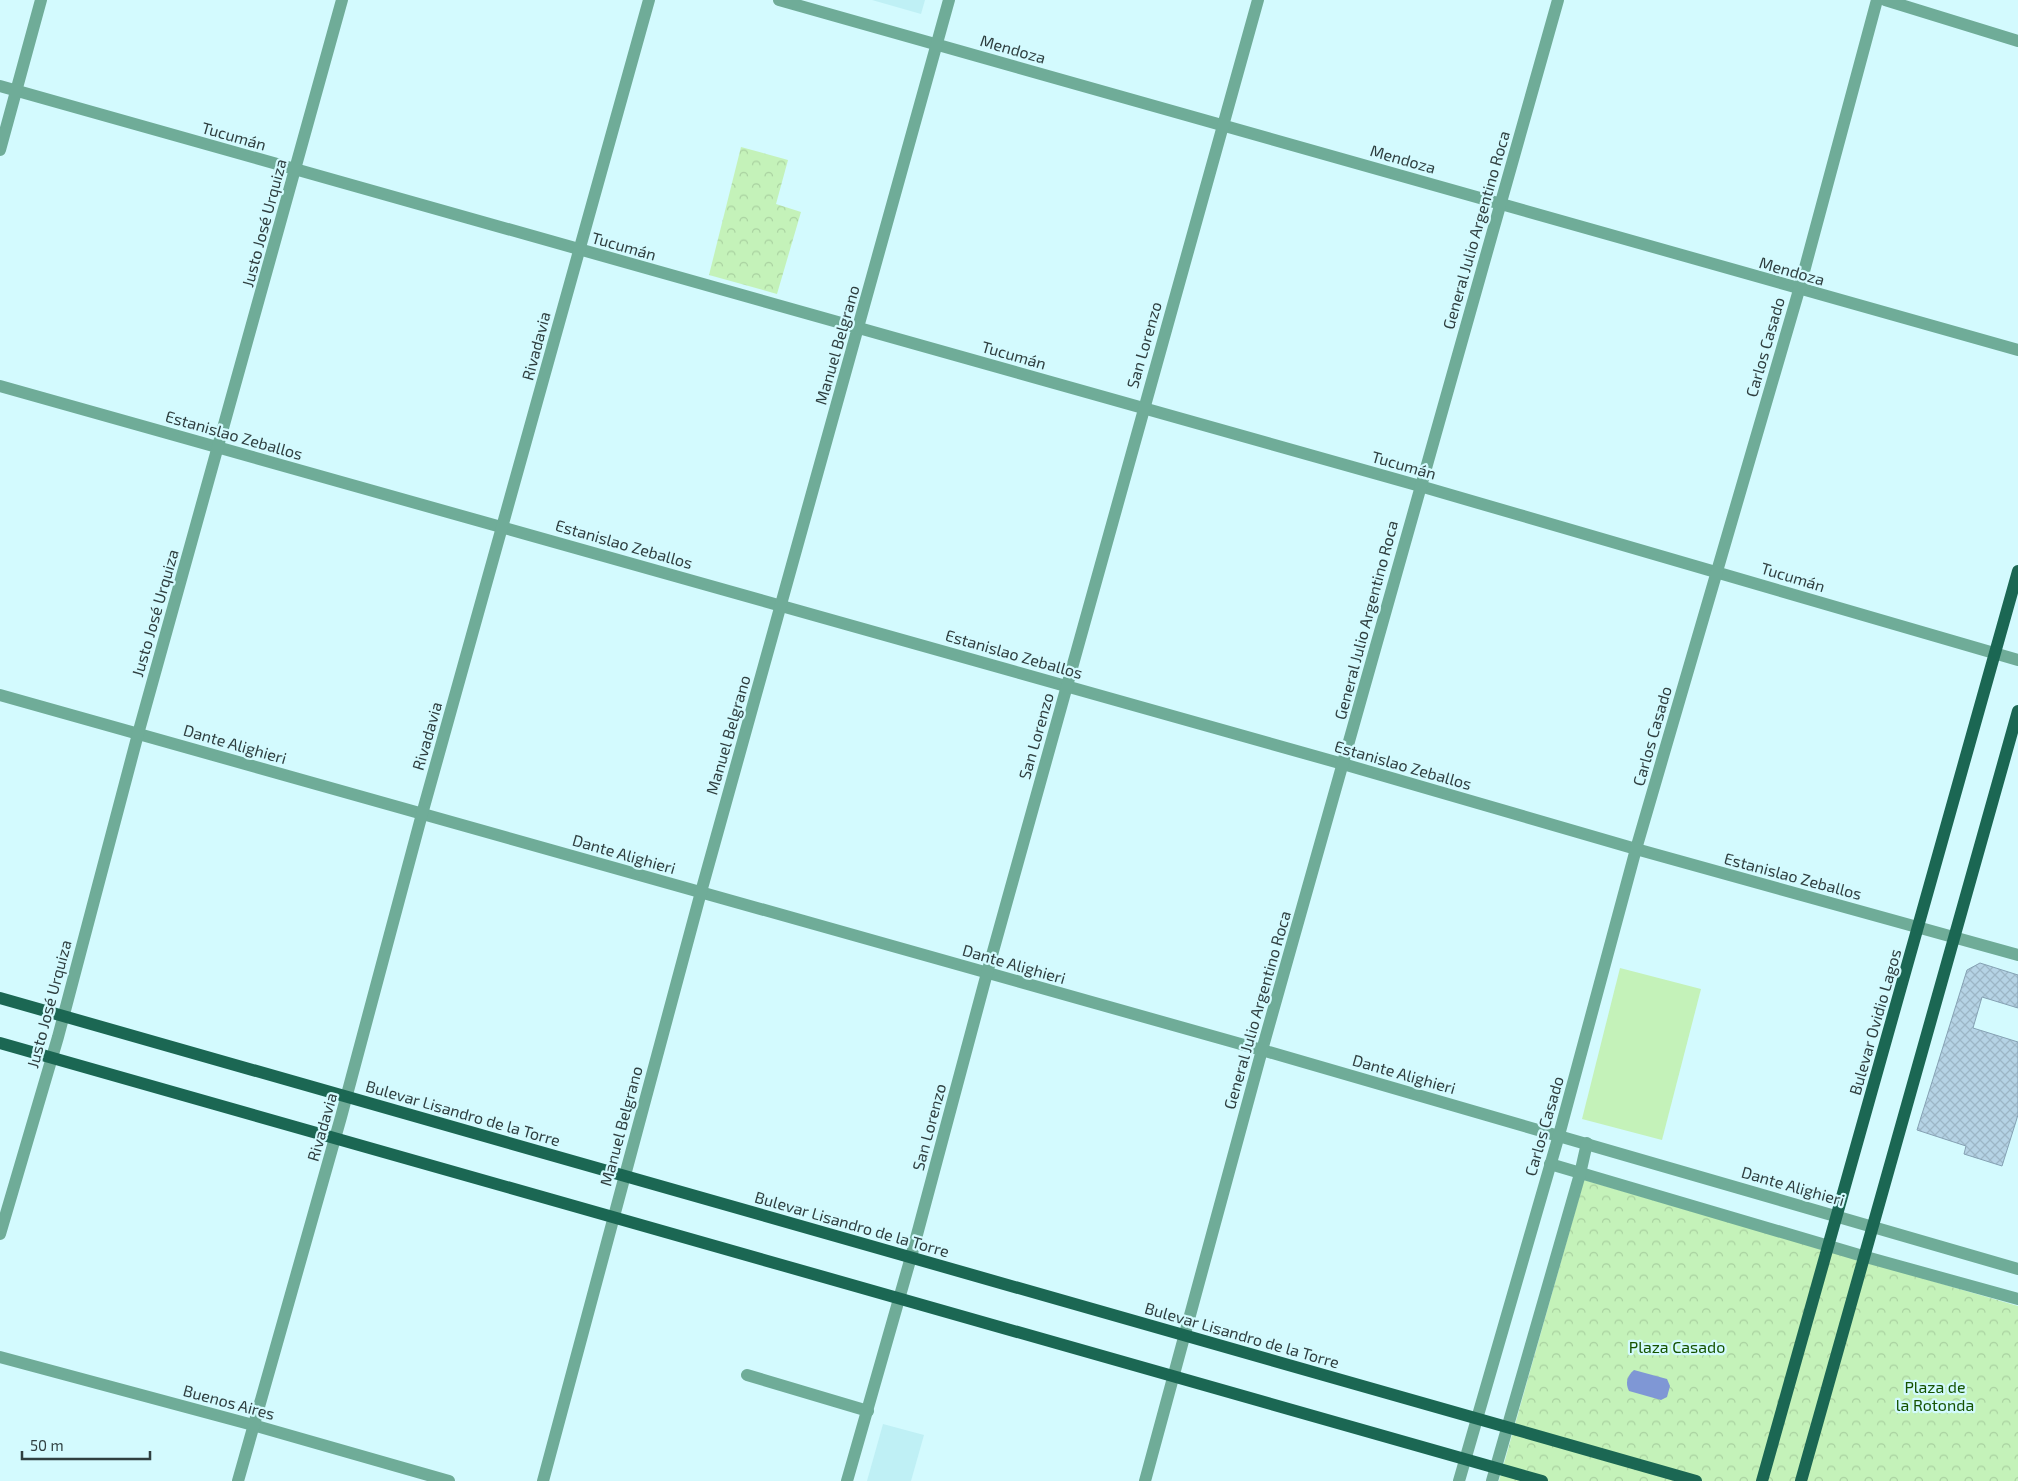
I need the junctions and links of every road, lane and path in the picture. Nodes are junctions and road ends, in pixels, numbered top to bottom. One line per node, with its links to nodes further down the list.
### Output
1 (42, 0): 13 (street)
2 (342, 0): 16 (street, Justo José Urquiza)
3 (649, 0): 18 (street, Rivadavia)
4 (779, 0): 11 (street, Mendoza)
5 (950, 0): 11 (street, Manuel Belgrano)
6 (1258, 0): 14 (street, San Lorenzo)
7 (1558, 0): 17 (street, General Julio Argentino Roca)
8 (1877, 0): 19 (street, Carlos Casado)
9 (1885, 0): 10 (street)
10 (2018, 41)
11 (937, 45): 14 (street, Mendoza); 20 (street, Manuel Belgrano)
12 (0, 86): 13 (street, Tucumán)
13 (16, 91): 15 (street); 16 (street, Tucumán)
14 (1223, 125): 17 (street, Mendoza); 23 (street, San Lorenzo)
15 (0, 150)
16 (295, 170): 18 (street, Tucumán); 24 (street, Justo José Urquiza)
17 (1501, 204): 19 (street, Mendoza); 25 (street, General Julio Argentino Roca)
18 (579, 250): 20 (street, Tucumán); 26 (street, Rivadavia)
19 (1799, 290): 21 (street, Mendoza); 27 (street, Carlos Casado)
20 (858, 329): 23 (street, Tucumán); 29 (street, Manuel Belgrano)
21 (2018, 350)
22 (0, 386): 24 (street, Estanislao Zeballos)
23 (1143, 408): 25 (street, Tucumán); 32 (street, San Lorenzo)
24 (218, 447): 26 (street, Estanislao Zeballos); 35 (street, Justo José Urquiza)
25 (1420, 486): 27 (street, Tucumán); 36 (street, General Julio Argentino Roca)
26 (502, 527): 29 (street, Estanislao Zeballos); 37 (street, Rivadavia)
27 (1716, 571): 30 (street, Tucumán); 38 (street, Carlos Casado)
28 (2018, 571): 30 (main road, Bulevar Ovidio Lagos)
29 (781, 606): 32 (street, Estanislao Zeballos); 39 (street, Manuel Belgrano)
30 (1994, 654): 31 (street, Tucumán); 40 (main road, Bulevar Ovidio Lagos)
31 (2018, 660)
32 (1067, 686): 36 (street, Estanislao Zeballos); 43 (street, San Lorenzo)
33 (0, 695): 35 (street, Dante Alighieri)
34 (2018, 711): 41 (main road)
35 (138, 734): 37 (street, Dante Alighieri); 45 (street, Justo José Urquiza)
36 (1344, 764): 38 (street, Estanislao Zeballos); 47 (street, General Julio Argentino Roca)
37 (422, 814): 39 (street, Dante Alighieri); 49 (street, Rivadavia)
38 (1636, 849): 40 (street, Estanislao Zeballos); 50 (street, Carlos Casado)
39 (701, 892): 43 (street, Dante Alighieri); 55 (street, Manuel Belgrano)
40 (1918, 927): 41 (street, Estanislao Zeballos); 56 (main road, Bulevar Ovidio Lagos)
41 (1955, 938): 42 (street, Estanislao Zeballos); 58 (main road)
42 (2018, 955)
43 (987, 973): 47 (street, Dante Alighieri); 61 (street, San Lorenzo)
44 (0, 998): 45 (main road, Bulevar Lisandro de la Torre)
45 (63, 1016): 48 (street, Justo José Urquiza); 49 (main road, Bulevar Lisandro de la Torre)
46 (0, 1042): 48 (main road)
47 (1262, 1050): 50 (street, Dante Alighieri); 66 (street, General Julio Argentino Roca)
48 (52, 1057): 51 (main road); 59 (street, Justo José Urquiza)
49 (347, 1097): 51 (street, Rivadavia); 55 (main road, Bulevar Lisandro de la Torre)
50 (1559, 1135): 52 (street, Dante Alighieri); 53 (street, Carlos Casado)
51 (336, 1138): 57 (main road); 72 (street, Rivadavia)
52 (1586, 1143): 54 (street); 56 (street, Dante Alighieri)
53 (1550, 1164): 54 (street); 71 (street, Carlos Casado)
54 (1580, 1174): 60 (street); 73 (street)
55 (625, 1176): 57 (street, Manuel Belgrano); 61 (main road, Bulevar Lisandro de la Torre)
56 (1838, 1216): 58 (street, Dante Alighieri); 60 (main road, Bulevar Ovidio Lagos)
57 (614, 1217): 64 (main road); 78 (street, Manuel Belgrano)
58 (1872, 1226): 62 (main road); 63 (street, Dante Alighieri)
59 (0, 1234)
60 (1829, 1245): 62 (street); 85 (main road, Bulevar Ovidio Lagos)
61 (911, 1257): 64 (street, San Lorenzo); 66 (main road, Bulevar Lisandro de la Torre)
62 (1866, 1257): 65 (street); 86 (main road)
63 (2018, 1269)
64 (900, 1298): 69 (main road); 70 (street, San Lorenzo)
65 (2018, 1299)
66 (1186, 1336): 69 (street, General Julio Argentino Roca); 71 (main road, Bulevar Lisandro de la Torre)
67 (0, 1357): 72 (street, Buenos Aires)
68 (747, 1376): 70 (street)
69 (1174, 1376): 74 (main road); 80 (street, General Julio Argentino Roca)
70 (868, 1411): 79 (street, San Lorenzo)
71 (1478, 1420): 73 (main road, Bulevar Lisandro de la Torre); 74 (street, Carlos Casado)
72 (254, 1425): 76 (street, Rivadavia); 77 (street, Buenos Aires)
73 (1508, 1429): 75 (street); 84 (main road, Bulevar Lisandro de la Torre)
74 (1466, 1459): 75 (main road); 81 (street, Carlos Casado)
75 (1496, 1468): 82 (street); 83 (main road)
76 (238, 1481)
77 (449, 1481)
78 (543, 1481)
79 (848, 1481)
80 (1145, 1481)
81 (1459, 1481)
82 (1492, 1481)
83 (1542, 1481)
84 (1696, 1481)
85 (1762, 1481)
86 (1802, 1481)

